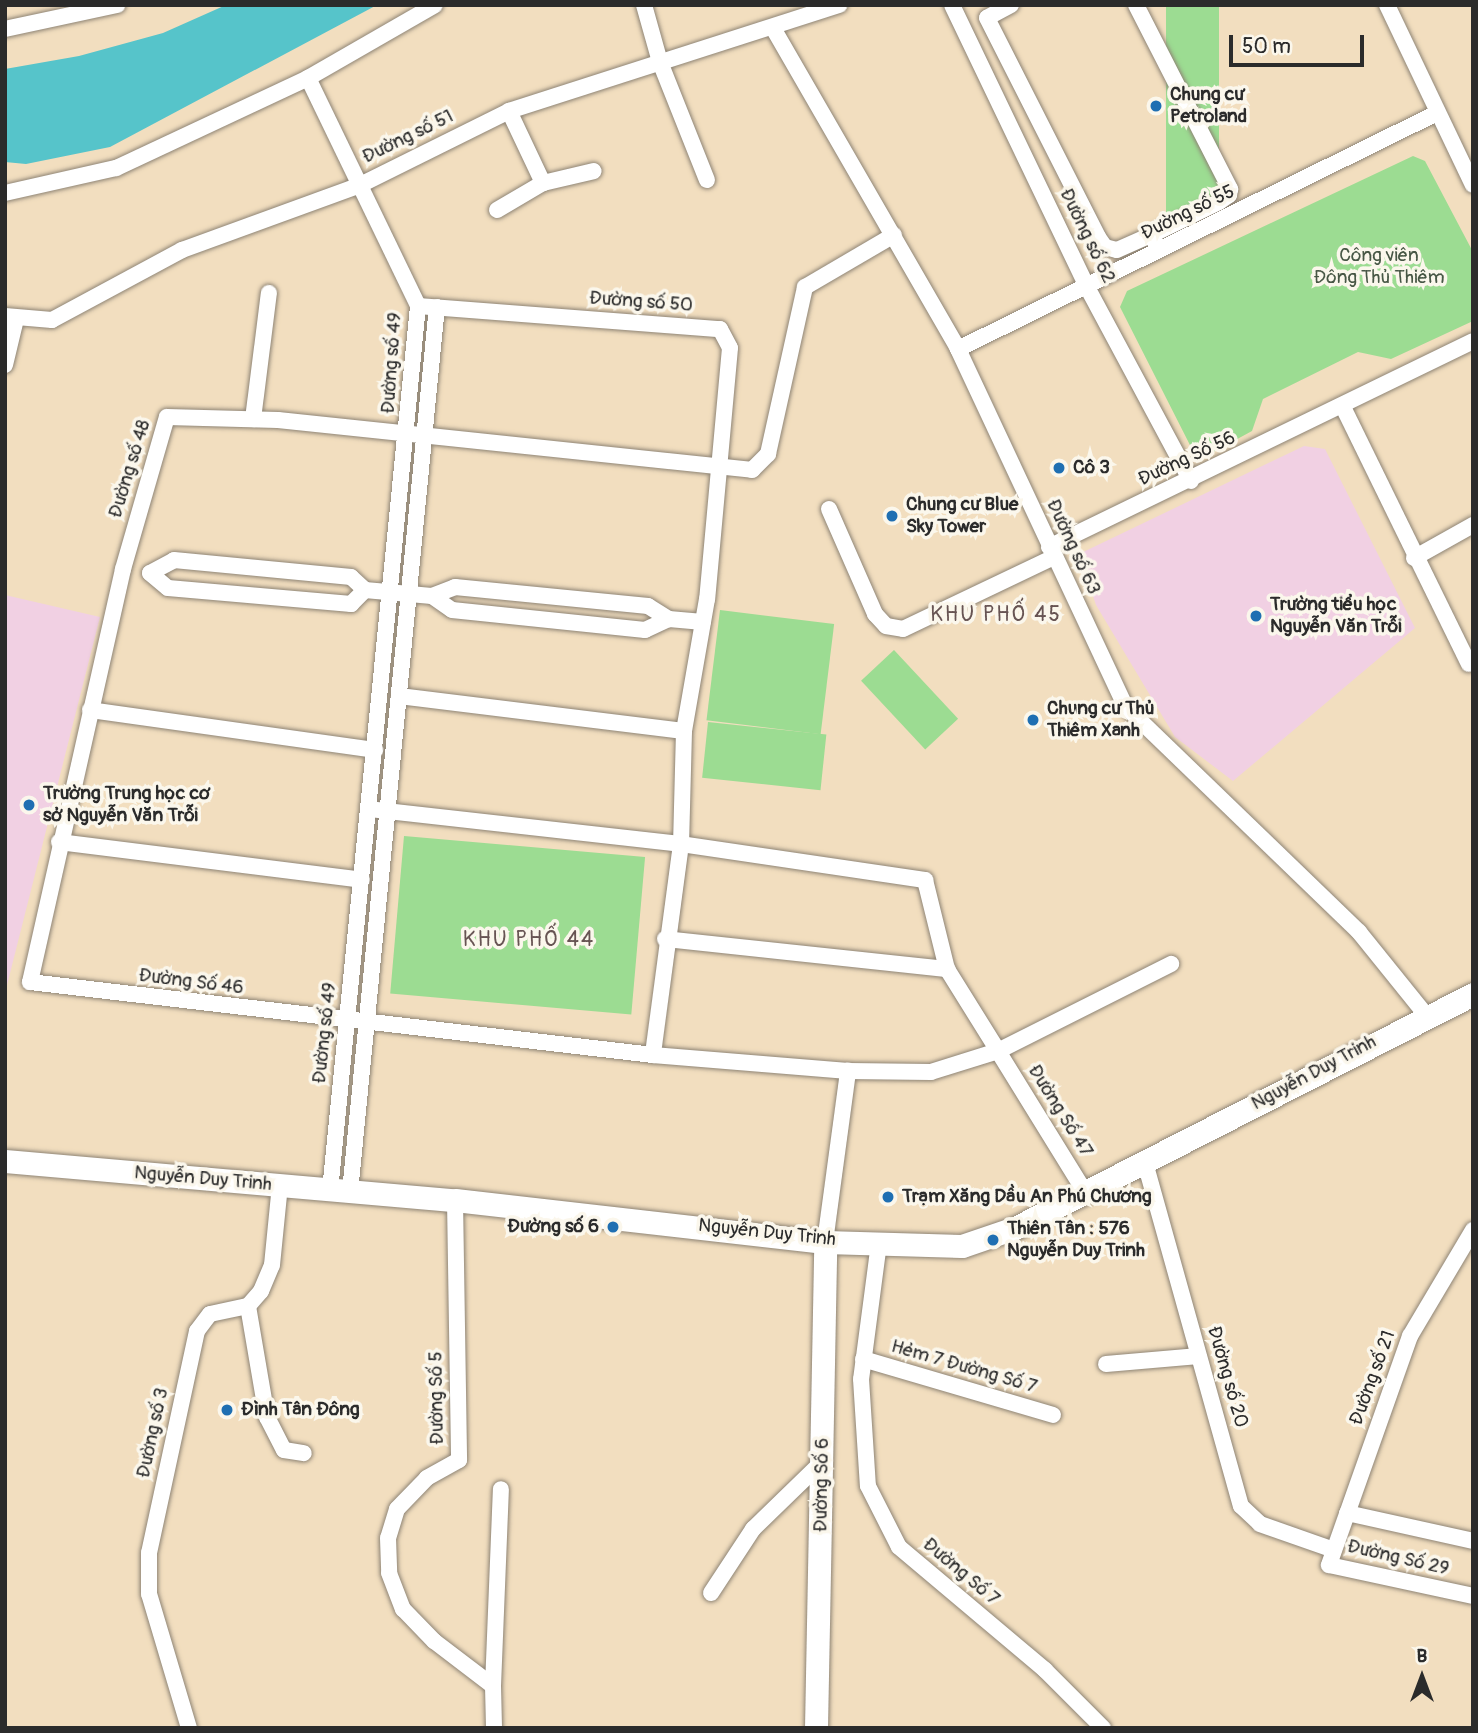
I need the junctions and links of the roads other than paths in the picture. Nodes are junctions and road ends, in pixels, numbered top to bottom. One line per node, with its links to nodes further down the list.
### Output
1 (117, 5): 10 (street)
2 (435, 5): 12 (street)
3 (644, 5): 11 (street)
4 (839, 5): 9 (street, Đường số 51)
5 (952, 5): 16 (street, Đường số 62)
6 (1011, 5): 15 (street)
7 (1136, 5): 25 (street)
8 (1387, 5): 14 (street)
9 (773, 28): 11 (street, Đường số 51); 24 (street, Đường số 63)
10 (5, 29)
11 (660, 62): 13 (street, Đường số 51); 18 (street)
12 (308, 78): 21 (street, Đường số 49); 22 (street)
13 (509, 111): 19 (street); 21 (street, Đường số 51)
14 (1437, 113): 20 (street); 26 (street, Đường số 55)
15 (1047, 136): 16 (street); 25 (street)
16 (1021, 148): 27 (street, Đường số 62)
17 (594, 171): 19 (street)
18 (707, 180)
19 (543, 183): 23 (street)
20 (1473, 185)
21 (358, 186): 29 (street, Đường số 49); 31 (street, Đường số 51)
22 (5, 193)
23 (497, 210)
24 (894, 235): 33 (street, Đường số 63); 39 (street, Đường số 48)
25 (1151, 235): 26 (street)
26 (1160, 251): 27 (street, Đường số 55)
27 (1087, 287): 33 (street, Đường số 55); 40 (street, Đường số 62)
28 (269, 293): 36 (street)
29 (418, 306): 30 (street, Đường số 50); 37 (street, Đường số 49)
30 (437, 307): 38 (street); 39 (street, Đường số 50)
31 (11, 317): 34 (street)
32 (1473, 341): 35 (street, Đường Số 56)
33 (958, 349): 43 (street, Đường số 63)
34 (5, 365)
35 (1343, 407): 40 (street, Đường Số 56); 44 (street)
36 (253, 419): 37 (street, Đường số 48); 45 (street, Đường số 48)
37 (407, 434): 38 (street, Đường số 48); 48 (street, Đường số 49)
38 (425, 436): 39 (street, Đường số 48); 49 (street)
39 (720, 466): 52 (street)
40 (1191, 481): 43 (street, Đường Số 56)
41 (829, 509): 43 (street, Đường Số 56)
42 (1473, 525): 44 (street)
43 (1051, 552): 68 (street, Đường số 63)
44 (1414, 558): 53 (street)
45 (123, 569): 46 (street); 55 (street, Đường số 48)
46 (150, 573): 47 (street); 47 (street)
47 (365, 590): 48 (street)
48 (391, 591): 49 (street); 57 (street, Đường số 49)
49 (410, 593): 50 (street); 54 (street)
50 (432, 596): 51 (street); 51 (street)
51 (669, 619): 52 (street)
52 (703, 622): 56 (street)
53 (1469, 664)
54 (399, 696): 56 (street); 59 (street)
55 (90, 710): 57 (street); 60 (street, Đường số 48)
56 (684, 732): 61 (street)
57 (375, 750): 58 (street, Đường số 49)
58 (369, 809): 59 (street); 62 (street, Đường số 49)
59 (388, 811): 61 (street); 70 (street)
60 (59, 842): 62 (street); 66 (street, Đường số 48)
61 (681, 844): 63 (street); 65 (street, Đường Số 47)
62 (362, 880): 69 (street, Đường số 49)
63 (665, 939): 65 (street); 72 (street)
64 (1171, 964): 71 (street, Đường Số 46)
65 (947, 969): 71 (street, Đường Số 47)
66 (30, 982): 69 (street, Đường Số 46)
67 (1473, 994): 68 (main road, Nguyễn Duy Trinh)
68 (1426, 1015): 74 (main road, Nguyễn Duy Trinh)
69 (347, 1021): 70 (street, Đường Số 46); 77 (street, Đường số 49)
70 (367, 1023): 72 (street, Đường Số 46); 77 (street)
71 (998, 1051): 73 (street, Đường Số 46); 78 (street, Đường Số 47)
72 (653, 1055): 73 (street, Đường Số 46)
73 (848, 1071): 81 (street)
74 (1144, 1159): 78 (main road, Nguyễn Duy Trinh); 84 (street, Đường số 20)
75 (5, 1162): 76 (main road, Nguyễn Duy Trinh)
76 (280, 1185): 77 (main road, Nguyễn Duy Trinh); 83 (street)
77 (340, 1191): 79 (main road, Nguyễn Duy Trinh)
78 (1086, 1192): 82 (main road, Nguyễn Duy Trinh)
79 (455, 1200): 81 (main road, Nguyễn Duy Trinh); 96 (street, Đường Số 5)
80 (1473, 1230): 91 (street, Đường số 21)
81 (825, 1242): 82 (main road, Nguyễn Duy Trinh); 89 (main road, Đường Số 6)
82 (879, 1243): 85 (street, Đường Số 7)
83 (248, 1306): 88 (street); 97 (street, Đường số 3)
84 (1199, 1356): 86 (street); 93 (street, Đường số 20)
85 (863, 1359): 87 (street, Hẻm 7 Đường Số 7); 100 (street, Đường Số 7)
86 (1106, 1364)
87 (1053, 1415)
88 (304, 1453)
89 (823, 1461): 94 (street); 99 (main road, Đường Số 6)
90 (501, 1489): 96 (street)
91 (1347, 1513): 92 (street); 93 (street, Đường số 21)
92 (1473, 1541)
93 (1334, 1550): 95 (street, Đường Số 29)
94 (711, 1593)
95 (1473, 1597)
96 (493, 1686): 98 (street)
97 (189, 1728)
98 (494, 1728)
99 (816, 1728)
100 (1103, 1728)

